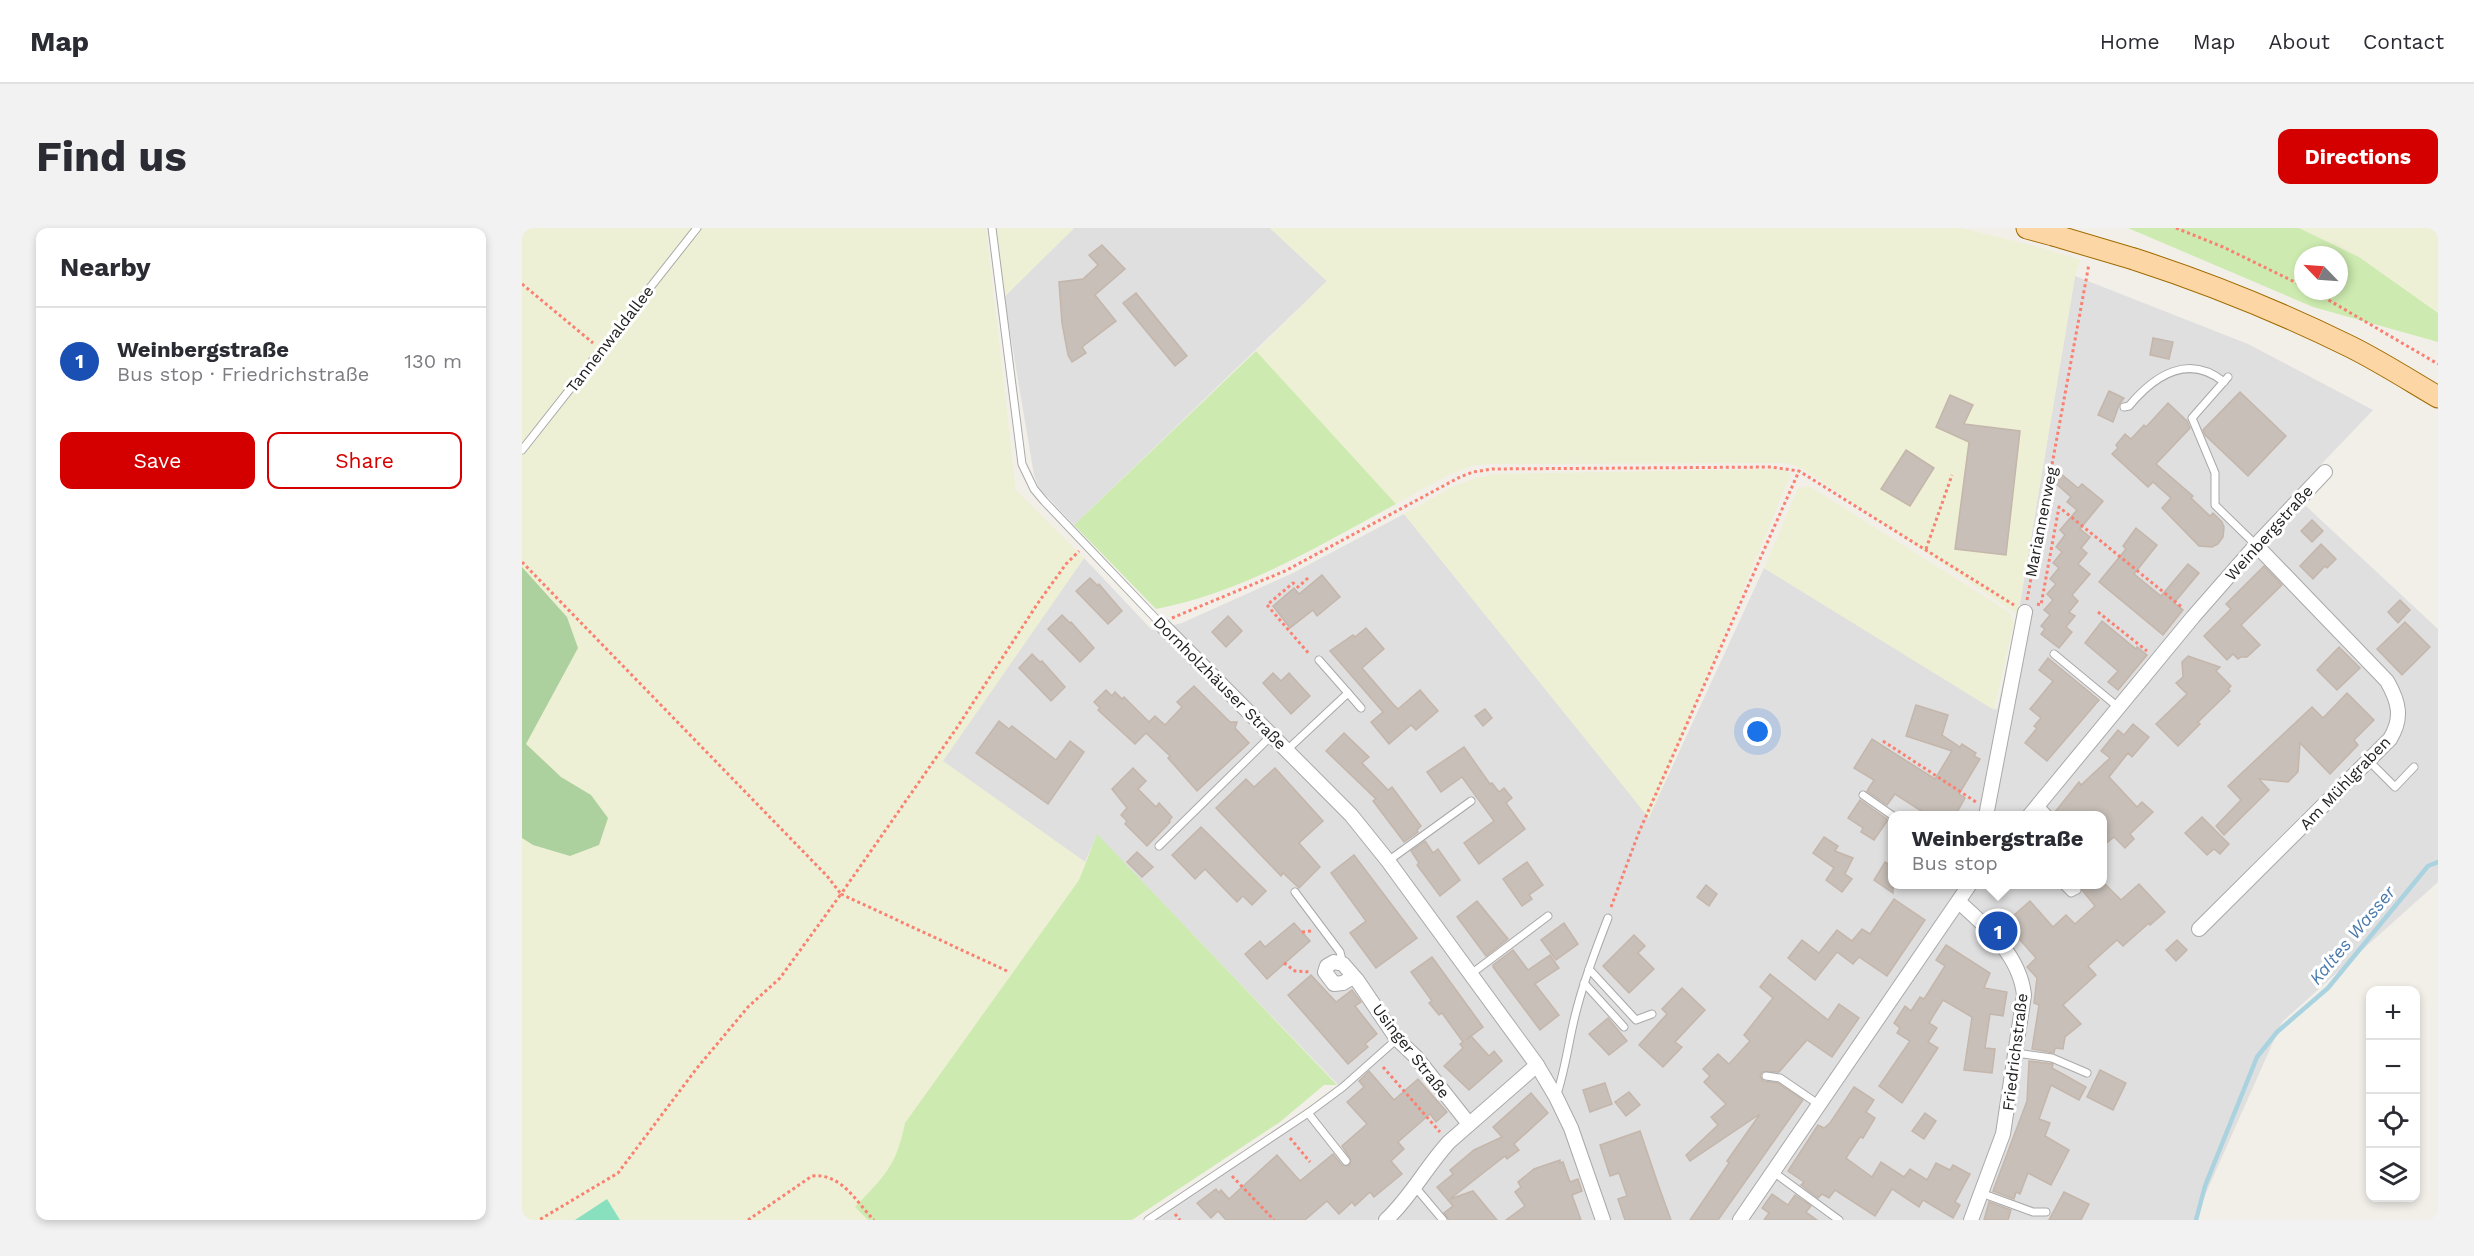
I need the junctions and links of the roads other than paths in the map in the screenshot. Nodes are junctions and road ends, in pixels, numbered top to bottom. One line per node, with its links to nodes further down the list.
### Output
1 (697, 228): 6 (lane, Tannenwaldallee)
2 (992, 228): 10 (lane, Dornholzhäuser Straße)
3 (2027, 228): 4 (main road, bridge)
4 (2438, 398)
5 (2124, 406): 8 (lane)
6 (522, 450)
7 (2325, 472): 8 (street, Weinbergstraße)
8 (2256, 545): 14 (street, Weinbergstraße); 18 (street, Am Mühlgraben)
9 (2025, 612): 23 (street)
10 (1160, 623): 16 (street, Dornholzhäuser Straße)
11 (2054, 654): 14 (lane)
12 (1319, 660): 13 (lane)
13 (1348, 693): 15 (lane); 17 (lane)
14 (2118, 707): 22 (street, Weinbergstraße)
15 (1361, 708)
16 (1272, 735): 17 (street, Dornholzhäuser Straße); 27 (lane)
17 (1287, 750): 28 (street, Dornholzhäuser Straße)
18 (2368, 760): 19 (lane); 36 (street, Am Mühlgraben)
19 (2414, 766)
20 (1863, 795): 26 (lane)
21 (1471, 801): 28 (lane)
22 (2039, 804): 24 (street, Weinbergstraße); 25 (lane)
23 (1987, 811)
24 (2033, 811)
25 (2045, 811)
26 (1888, 812)
27 (1159, 846)
28 (1388, 861): 39 (street, Dornholzhäuser Straße)
29 (1967, 889): 33 (street)
30 (2067, 889): 31 (lane)
31 (2077, 890)
32 (1295, 892): 37 (lane, Usinger Straße)
33 (1959, 902): 45 (street, Friedrichstraße); 50 (street)
34 (1548, 916): 39 (lane)
35 (1608, 918): 38 (lane)
36 (2199, 929)
37 (1343, 964): 40 (street, Usinger Straße); 40 (street)
38 (1589, 969): 41 (lane); 42 (lane)
39 (1471, 974): 46 (street, Dornholzhäuser Straße)
40 (1353, 977): 44 (street, Usinger Straße)
41 (1584, 983): 43 (lane); 49 (lane)
42 (1652, 1014)
43 (1624, 1027)
44 (1398, 1040): 51 (lane); 52 (street, Usinger Straße)
45 (2016, 1053): 47 (lane); 56 (street, Friedrichstraße)
46 (1537, 1065): 49 (street, Dornholzhäuser Straße); 52 (street)
47 (2087, 1073)
48 (1766, 1076): 50 (lane)
49 (1556, 1097): 61 (street, Dornholzhäuser Straße)
50 (1818, 1104): 54 (street)
51 (1308, 1113): 53 (lane); 58 (lane)
52 (1468, 1124): 55 (street)
53 (1346, 1161)
54 (1772, 1171): 62 (street); 63 (lane)
55 (1416, 1188): 59 (street); 60 (lane)
56 (1981, 1193): 57 (lane); 64 (street, Friedrichstraße)
57 (2046, 1212)
58 (1148, 1220)
59 (1386, 1220)
60 (1443, 1220)
61 (1603, 1220)
62 (1740, 1220)
63 (1839, 1220)
64 (1971, 1220)

